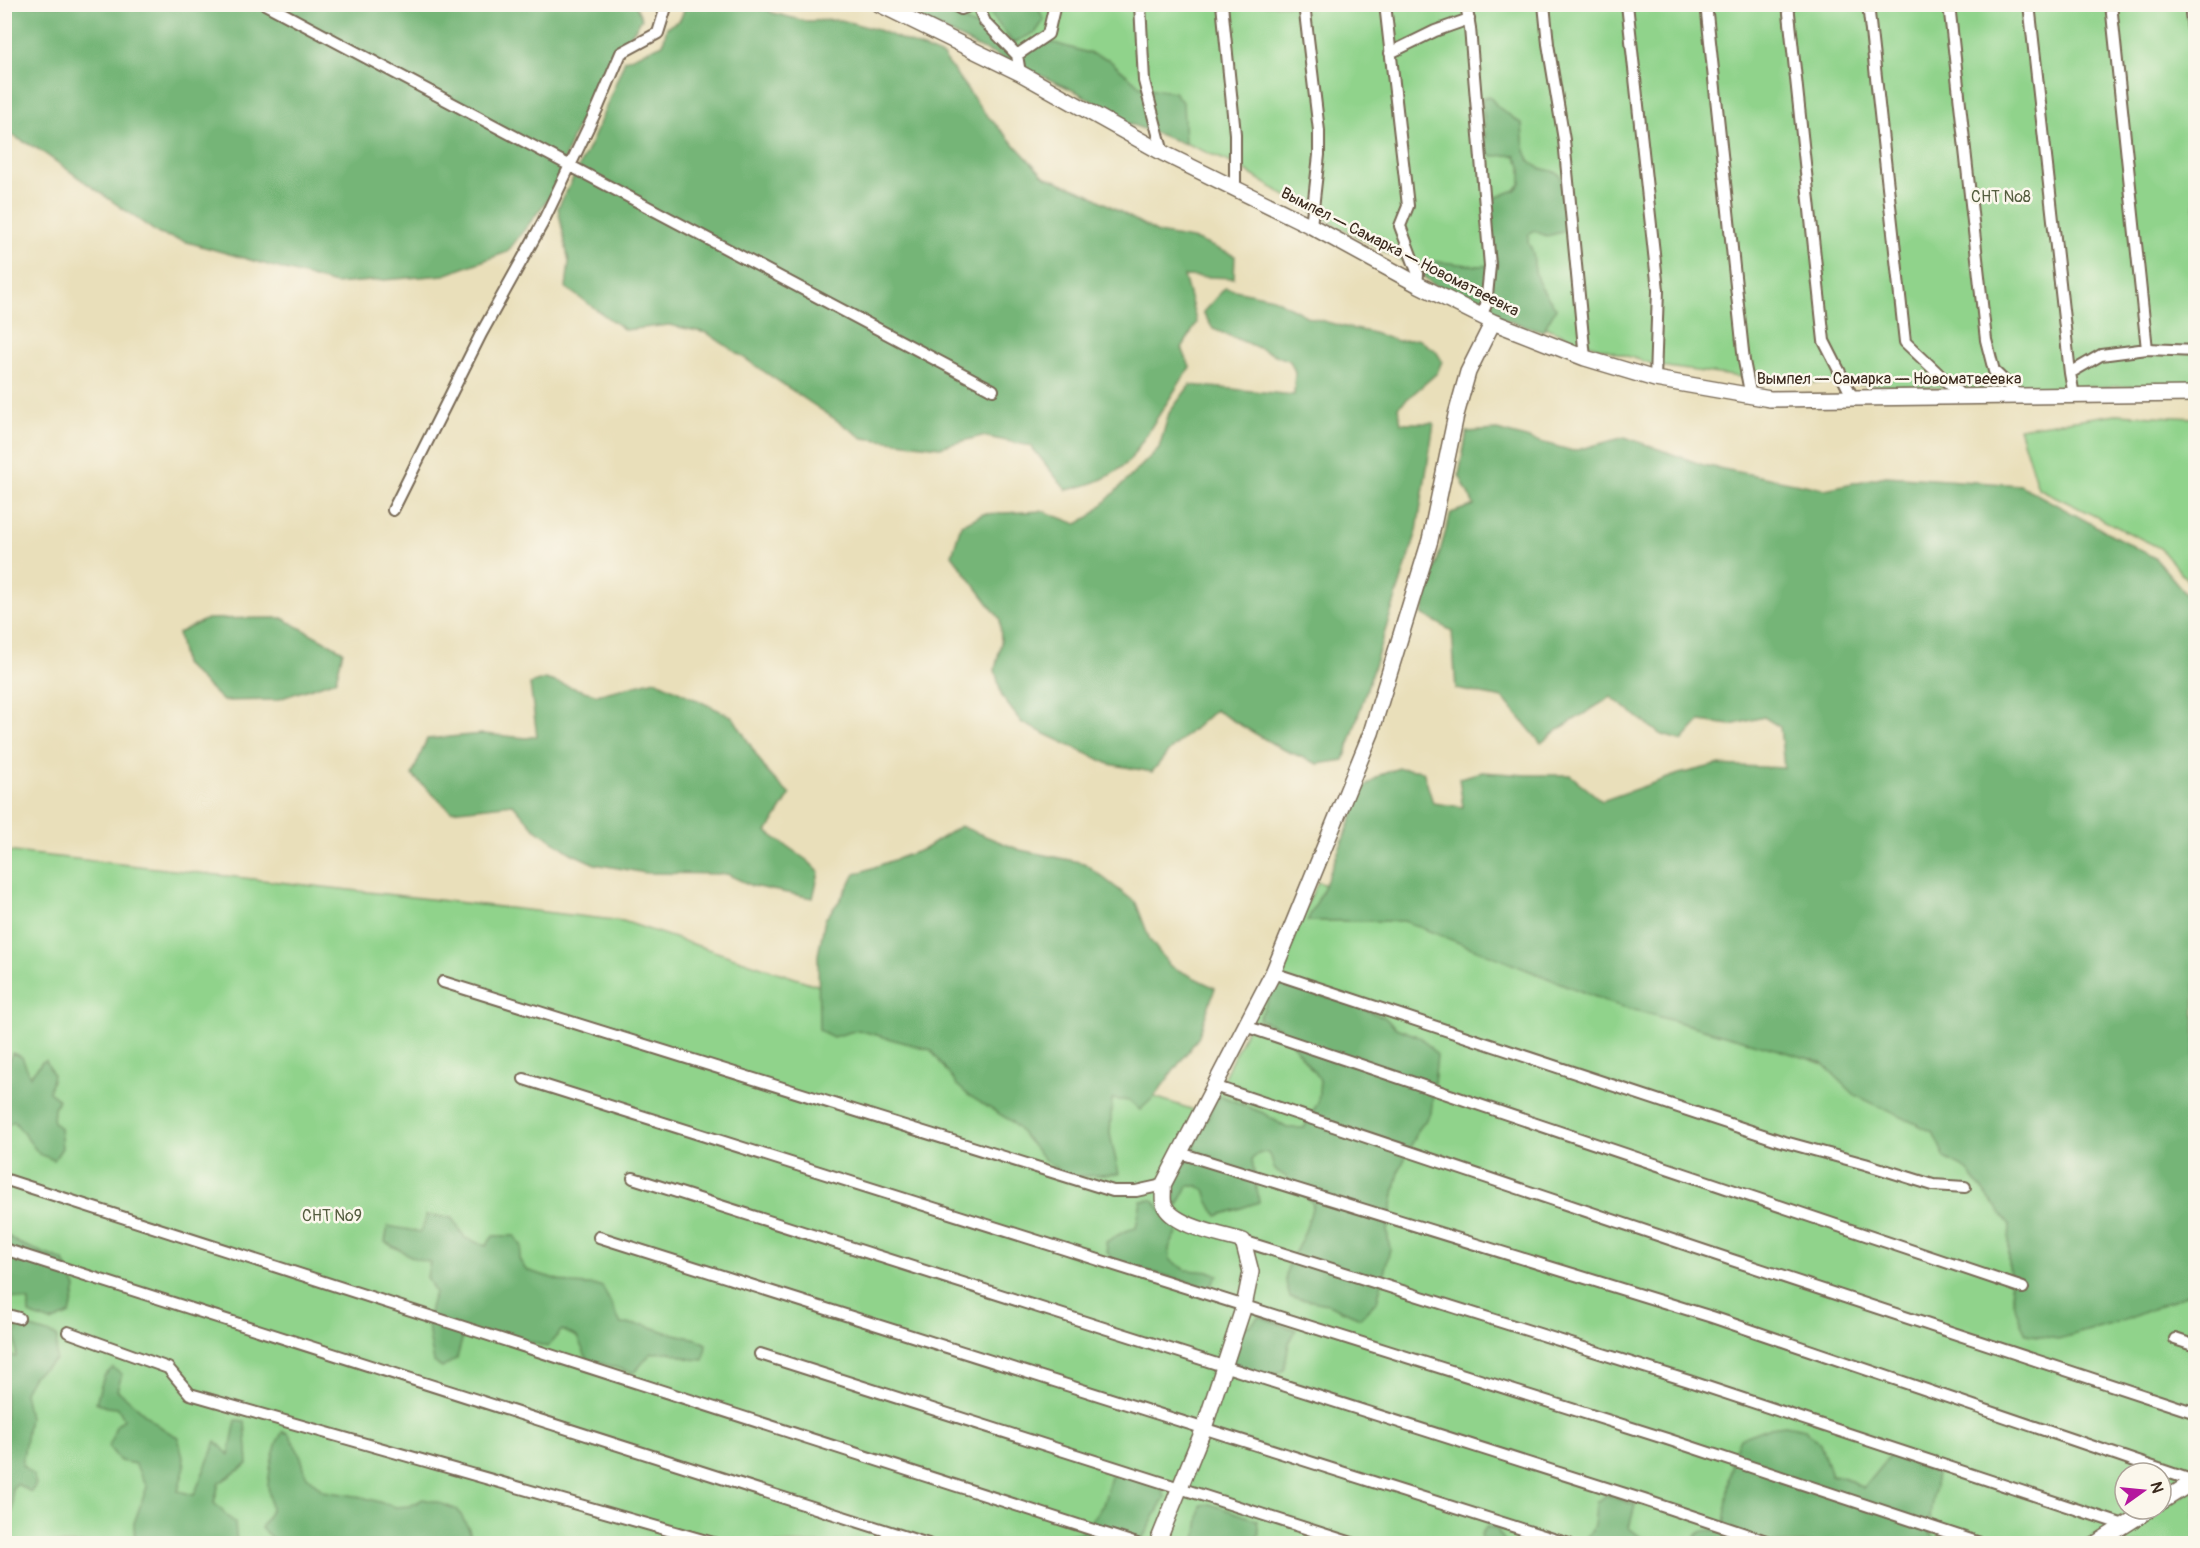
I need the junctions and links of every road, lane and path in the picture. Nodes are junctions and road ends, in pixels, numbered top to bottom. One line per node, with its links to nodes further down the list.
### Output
1 (265, 4): 27 (street)
2 (667, 4): 27 (street)
3 (879, 4): 25 (street, Вымпел — Самарка — Новоматвеевка)
4 (952, 4): 5 (street)
5 (976, 4): 23 (street)
6 (1055, 4): 23 (street)
7 (1140, 4): 26 (street)
8 (1222, 4): 28 (street)
9 (1304, 4): 29 (street)
10 (1385, 4): 22 (street)
11 (1466, 4): 21 (street)
12 (1544, 4): 34 (street)
13 (1627, 4): 36 (street)
14 (1707, 4): 41 (street)
15 (1788, 4): 43 (street)
16 (1868, 4): 42 (street)
17 (1950, 4): 40 (street)
18 (2029, 4): 35 (street)
19 (2111, 4): 32 (street)
20 (2190, 4): 24 (street)
21 (1469, 20): 22 (street); 31 (street)
22 (1390, 53): 30 (street)
23 (1017, 55): 25 (street)
24 (2196, 58)
25 (1020, 73): 26 (street, Вымпел — Самарка — Новоматвеевка)
26 (1163, 153): 28 (street, Вымпел — Самарка — Новоматвеевка)
27 (570, 167): 37 (street); 44 (street)
28 (1234, 188): 29 (street, Вымпел — Самарка — Новоматвеевка)
29 (1311, 226): 30 (street, Вымпел — Самарка — Новоматвеевка)
30 (1417, 284): 31 (street, Вымпел — Самарка — Новоматвеевка)
31 (1487, 319): 34 (street, Вымпел — Самарка — Новоматвеевка); 45 (street)
32 (2147, 349): 33 (street); 35 (street)
33 (2196, 351)
34 (1585, 358): 36 (street, Вымпел — Самарка — Новоматвеевка)
35 (2070, 373): 39 (street)
36 (1655, 379): 41 (street, Вымпел — Самарка — Новоматвеевка)
37 (993, 390)
38 (2196, 394): 39 (street, Вымпел — Самарка — Новоматвеевка)
39 (2074, 396): 40 (street, Вымпел — Самарка — Новоматвеевка)
40 (2021, 397): 42 (street, Вымпел — Самарка — Новоматвеевка)
41 (1751, 398): 43 (street, Вымпел — Самарка — Новоматвеевка)
42 (1964, 398): 43 (street, Вымпел — Самарка — Новоматвеевка)
43 (1854, 400)
44 (393, 510)
45 (1273, 973): 47 (street); 54 (street)
46 (443, 982): 53 (street)
47 (1245, 1026): 49 (street); 58 (street)
48 (525, 1079): 59 (street)
49 (1214, 1086): 50 (street); 67 (street)
50 (1180, 1153): 53 (street); 69 (street)
51 (633, 1178): 66 (street)
52 (4, 1179): 76 (street)
53 (1164, 1185): 56 (street)
54 (1965, 1187)
55 (599, 1237): 68 (street)
56 (1243, 1240): 59 (street); 73 (street)
57 (4, 1249): 75 (street)
58 (2023, 1288)
59 (1244, 1306): 66 (street); 81 (street)
60 (4, 1314): 61 (street)
61 (19, 1318)
62 (68, 1332): 74 (street)
63 (2175, 1339): 64 (street)
64 (2196, 1346)
65 (760, 1354): 70 (street)
66 (1225, 1367): 68 (street); 80 (street)
67 (2196, 1413)
68 (1203, 1428): 70 (street); 79 (street)
69 (2195, 1480): 71 (street)
70 (1179, 1488): 77 (street); 78 (street)
71 (2173, 1494)
72 (2130, 1521): 73 (street)
73 (2124, 1525): 82 (street)
74 (717, 1544)
75 (928, 1544)
76 (1137, 1544)
77 (1157, 1544)
78 (1355, 1544)
79 (1569, 1544)
80 (1775, 1544)
81 (1983, 1544)
82 (2095, 1544)

